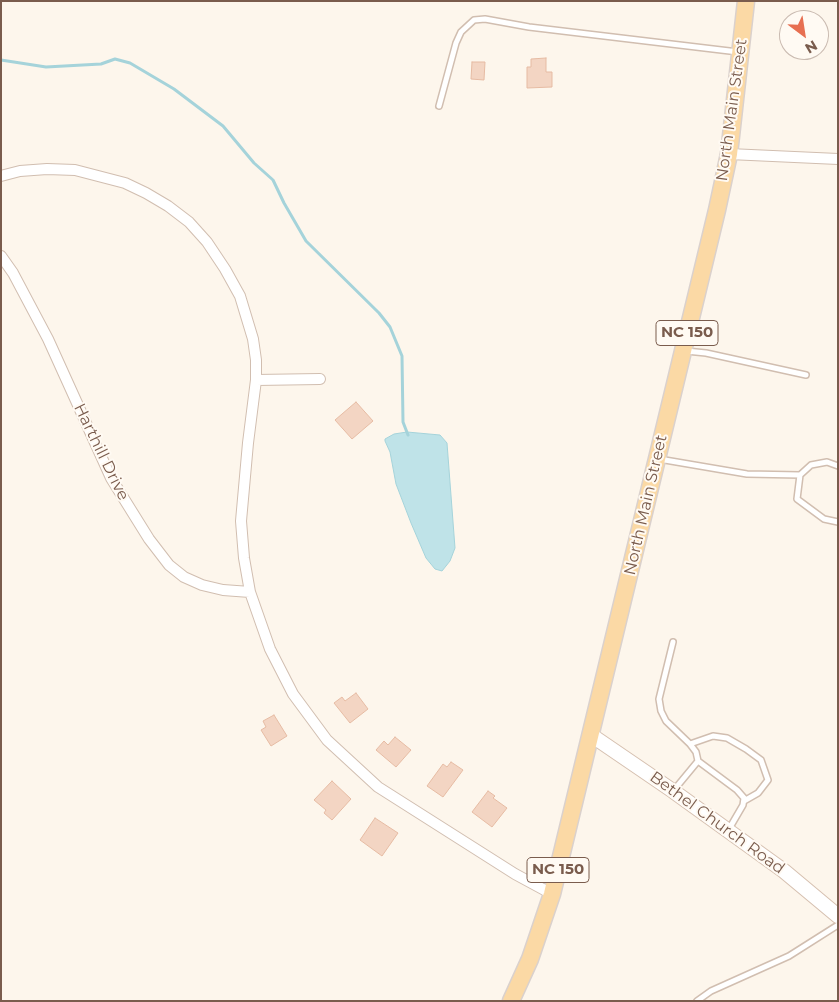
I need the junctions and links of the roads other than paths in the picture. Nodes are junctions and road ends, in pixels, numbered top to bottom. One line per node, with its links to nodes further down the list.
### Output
1 (746, 1): 2 (main road, North Main Street / NC 150)
2 (740, 53): 3 (lane); 4 (main road, North Main Street / NC 150)
3 (440, 106)
4 (729, 154): 5 (street); 8 (main road, North Main Street / NC 150)
5 (838, 159)
6 (1, 176): 11 (street)
7 (1, 256): 16 (street, Harthill Drive)
8 (683, 350): 9 (lane); 12 (main road, North Main Street / NC 150)
9 (806, 375)
10 (320, 379): 11 (street)
11 (256, 380): 16 (street)
12 (656, 458): 14 (lane); 18 (main road, North Main Street / NC 150)
13 (838, 466): 14 (lane)
14 (800, 475): 15 (lane)
15 (838, 522)
16 (250, 592): 24 (street)
17 (673, 642): 19 (lane)
18 (591, 735): 21 (street, Bethel Church Road); 24 (main road, North Main Street / NC 150)
19 (690, 744): 20 (lane); 22 (lane)
20 (698, 761): 21 (lane); 22 (lane)
21 (673, 791): 23 (street, Bethel Church Road)
22 (744, 801): 23 (lane)
23 (727, 831): 25 (street, Bethel Church Road)
24 (552, 894): 27 (main road, North Main Street / NC 150)
25 (838, 916)
26 (838, 925): 28 (lane)
27 (511, 1001)
28 (697, 1001)

